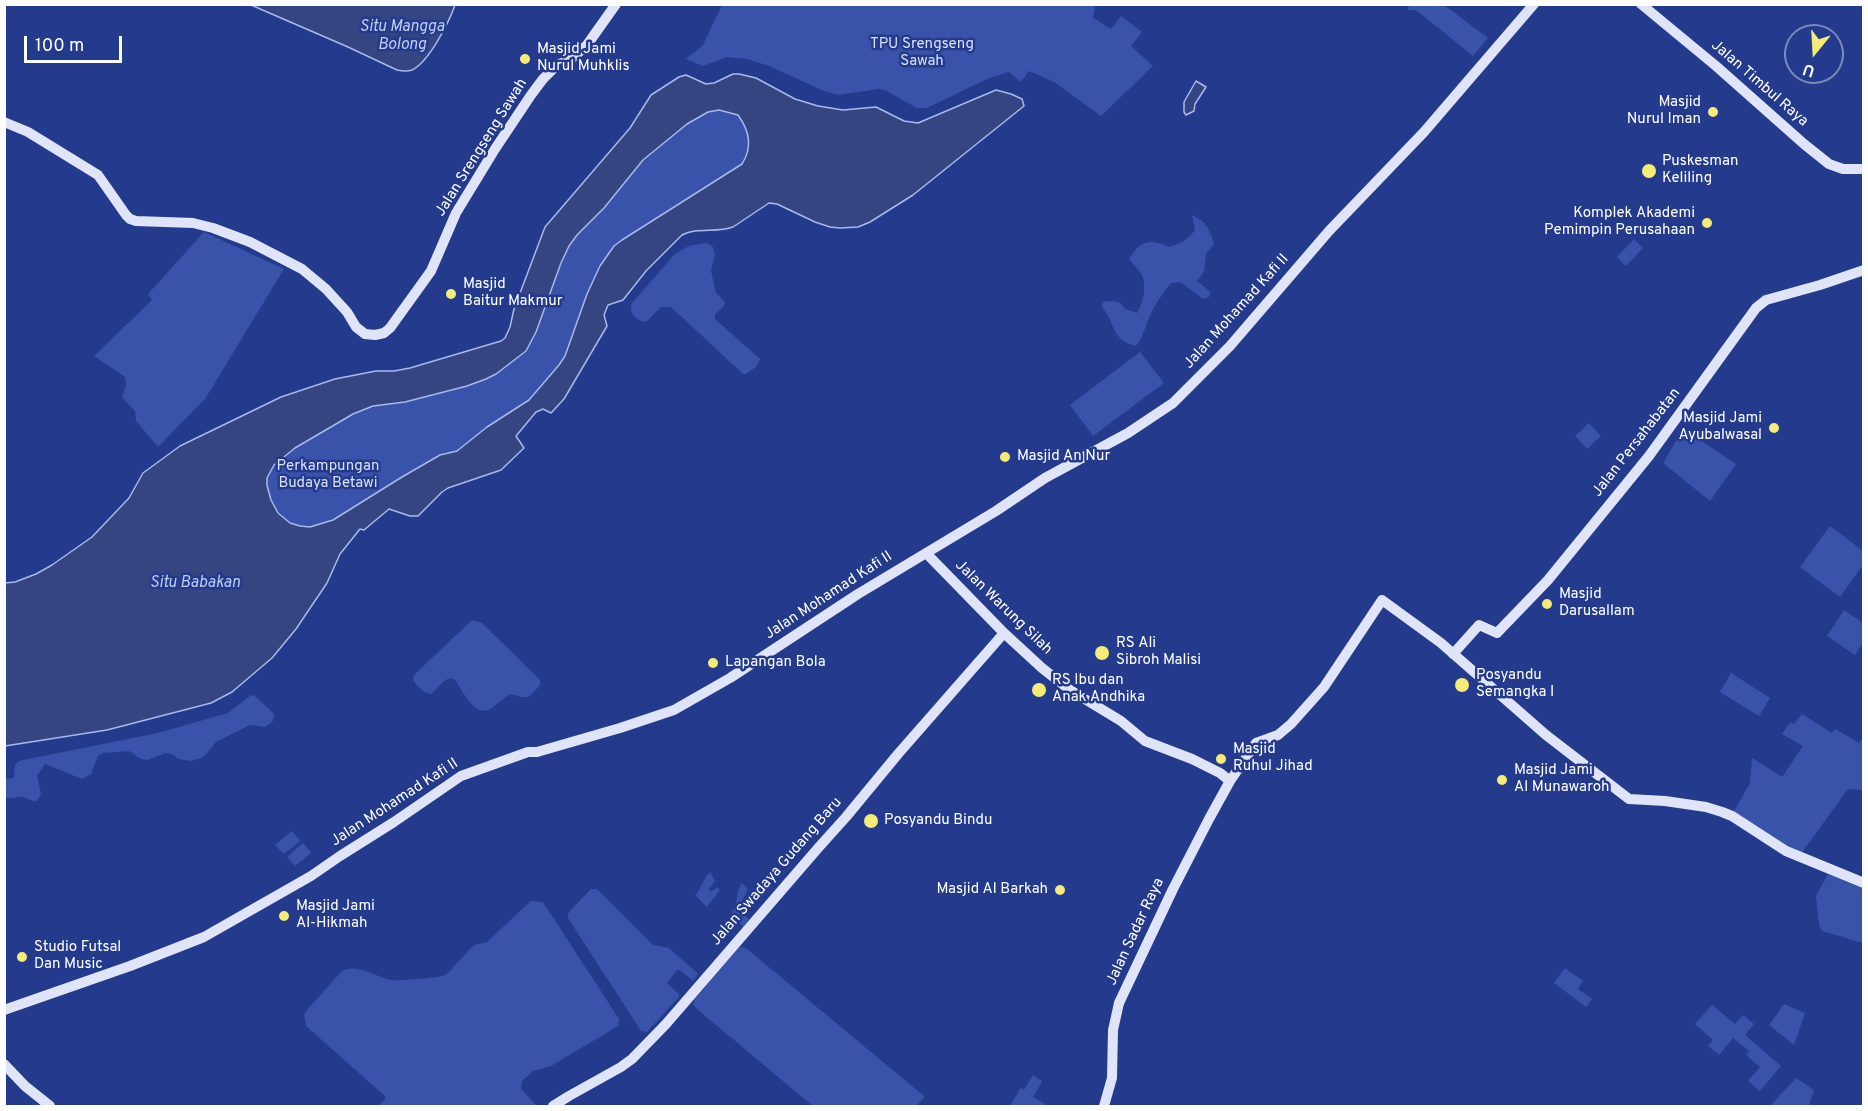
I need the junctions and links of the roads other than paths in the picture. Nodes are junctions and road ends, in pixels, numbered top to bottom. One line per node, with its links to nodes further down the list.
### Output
1 (616, 4): 4 (street, Jalan Srengseng Sawah)
2 (1533, 4): 7 (street, Jalan Mohamad Kafi II)
3 (1641, 4): 5 (street, Jalan Timbul Raya)
4 (4, 122)
5 (1863, 169)
6 (1863, 270): 9 (street, Jalan Persahabatan)
7 (926, 553): 8 (street, Jalan Warung Silah); 12 (street, Jalan Mohamad Kafi II)
8 (1004, 633): 10 (street, Jalan Warung Silah); 15 (street, Jalan Swadaya Gudang Baru)
9 (1453, 654): 10 (street); 11 (street)
10 (1230, 780): 16 (street, Jalan Sadar Raya)
11 (1863, 883)
12 (4, 1010)
13 (4, 1064): 14 (street)
14 (50, 1107)
15 (553, 1107)
16 (1104, 1107)

